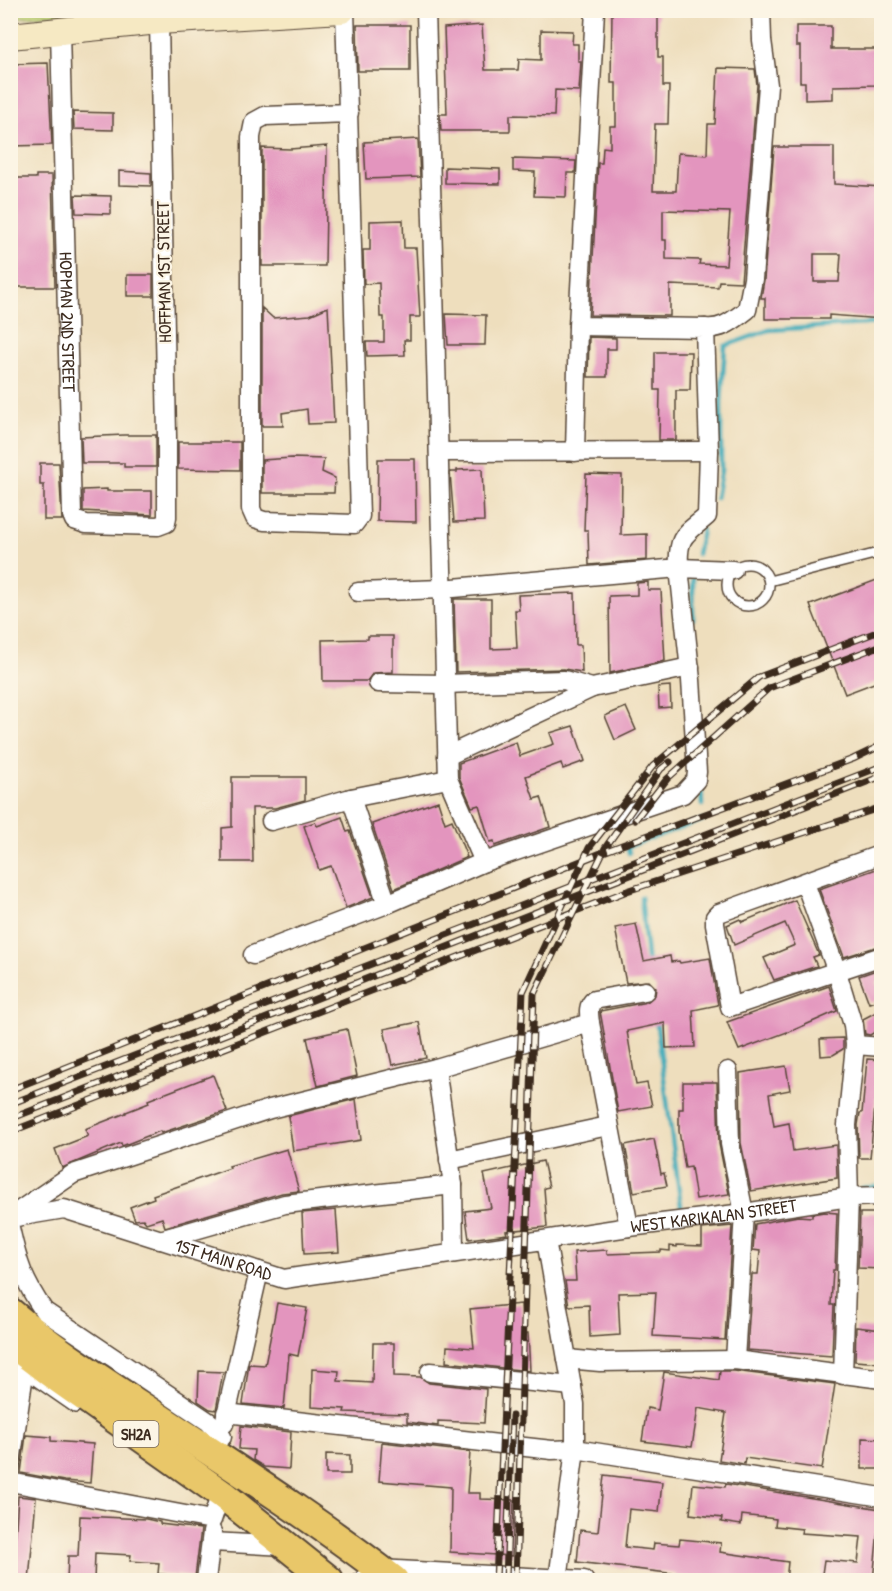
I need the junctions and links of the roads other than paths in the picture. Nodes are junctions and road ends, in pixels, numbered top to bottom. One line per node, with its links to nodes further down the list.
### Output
1 (344, 10): 5 (street); 8 (street)
2 (426, 10): 12 (street)
3 (595, 10): 9 (street)
4 (762, 10): 10 (street)
5 (159, 21): 6 (street); 14 (street, HOFFMAN 1ST STREET)
6 (60, 31): 7 (street); 14 (street, HOPMAN 2ND STREET)
7 (10, 36)
8 (349, 113): 8 (street)
9 (578, 326): 10 (street); 13 (street)
10 (705, 328): 11 (street)
11 (709, 451): 13 (street); 16 (street)
12 (439, 452): 13 (street); 19 (street)
13 (575, 452)
14 (166, 523)
15 (882, 552): 18 (lane)
16 (680, 568): 17 (street); 19 (street); 21 (street)
17 (733, 570): 18 (lane); 18 (lane)
18 (769, 581)
19 (442, 589): 20 (street); 23 (street)
20 (358, 592)
21 (690, 667): 24 (street); 30 (street)
22 (378, 683): 23 (street)
23 (445, 684): 24 (street); 25 (street)
24 (592, 688): 25 (street)
25 (447, 756): 26 (street)
26 (448, 779): 27 (street); 30 (street)
27 (351, 798): 28 (street); 32 (street)
28 (271, 821)
29 (882, 854): 31 (street)
30 (484, 862): 32 (street)
31 (805, 883): 35 (street); 35 (street)
32 (387, 904): 33 (street)
33 (253, 955)
34 (882, 956): 35 (street)
35 (837, 972): 38 (street)
36 (645, 991): 37 (street)
37 (590, 1023): 40 (street); 42 (street)
38 (855, 1046): 39 (street); 46 (street)
39 (882, 1047)
40 (436, 1068): 43 (street); 48 (street)
41 (728, 1071): 47 (street)
42 (608, 1126): 43 (street); 49 (street)
43 (449, 1160): 44 (street)
44 (453, 1185): 51 (street); 53 (street)
45 (882, 1196): 46 (street, WEST KARIKALAN STREET)
46 (849, 1197): 47 (street, WEST KARIKALAN STREET); 61 (street)
47 (744, 1214): 49 (street, WEST KARIKALAN STREET); 58 (street)
48 (10, 1217): 51 (street, 1ST MAIN ROAD)
49 (629, 1227): 52 (street, WEST KARIKALAN STREET)
50 (10, 1228): 67 (street)
51 (160, 1240): 54 (street, 1ST MAIN ROAD)
52 (546, 1240): 53 (street, 1ST MAIN ROAD); 57 (street)
53 (454, 1253): 54 (street, 1ST MAIN ROAD)
54 (259, 1271): 66 (street)
55 (10, 1312): 67 (main road, SH2A)
56 (10, 1342): 72 (main road, SH2A)
57 (567, 1359): 58 (street); 63 (street)
58 (735, 1360): 61 (street)
59 (17, 1369): 64 (street); 65 (lane)
60 (430, 1372): 63 (street)
61 (843, 1375): 62 (street)
62 (882, 1379)
63 (572, 1386): 68 (street)
64 (16, 1393): 69 (street)
65 (82, 1413)
66 (226, 1413): 67 (street); 68 (street)
67 (224, 1449): 75 (main road, SH2A)
68 (575, 1449): 71 (street); 76 (street)
69 (10, 1468)
70 (10, 1482): 72 (street)
71 (882, 1497)
72 (215, 1505): 73 (street); 74 (main road, SH2A)
73 (212, 1542): 74 (street); 77 (street)
74 (286, 1546): 78 (main road, SH2A)
75 (379, 1577): 76 (street)
76 (558, 1579): 79 (street)
77 (206, 1581)
78 (329, 1581)
79 (584, 1581)

